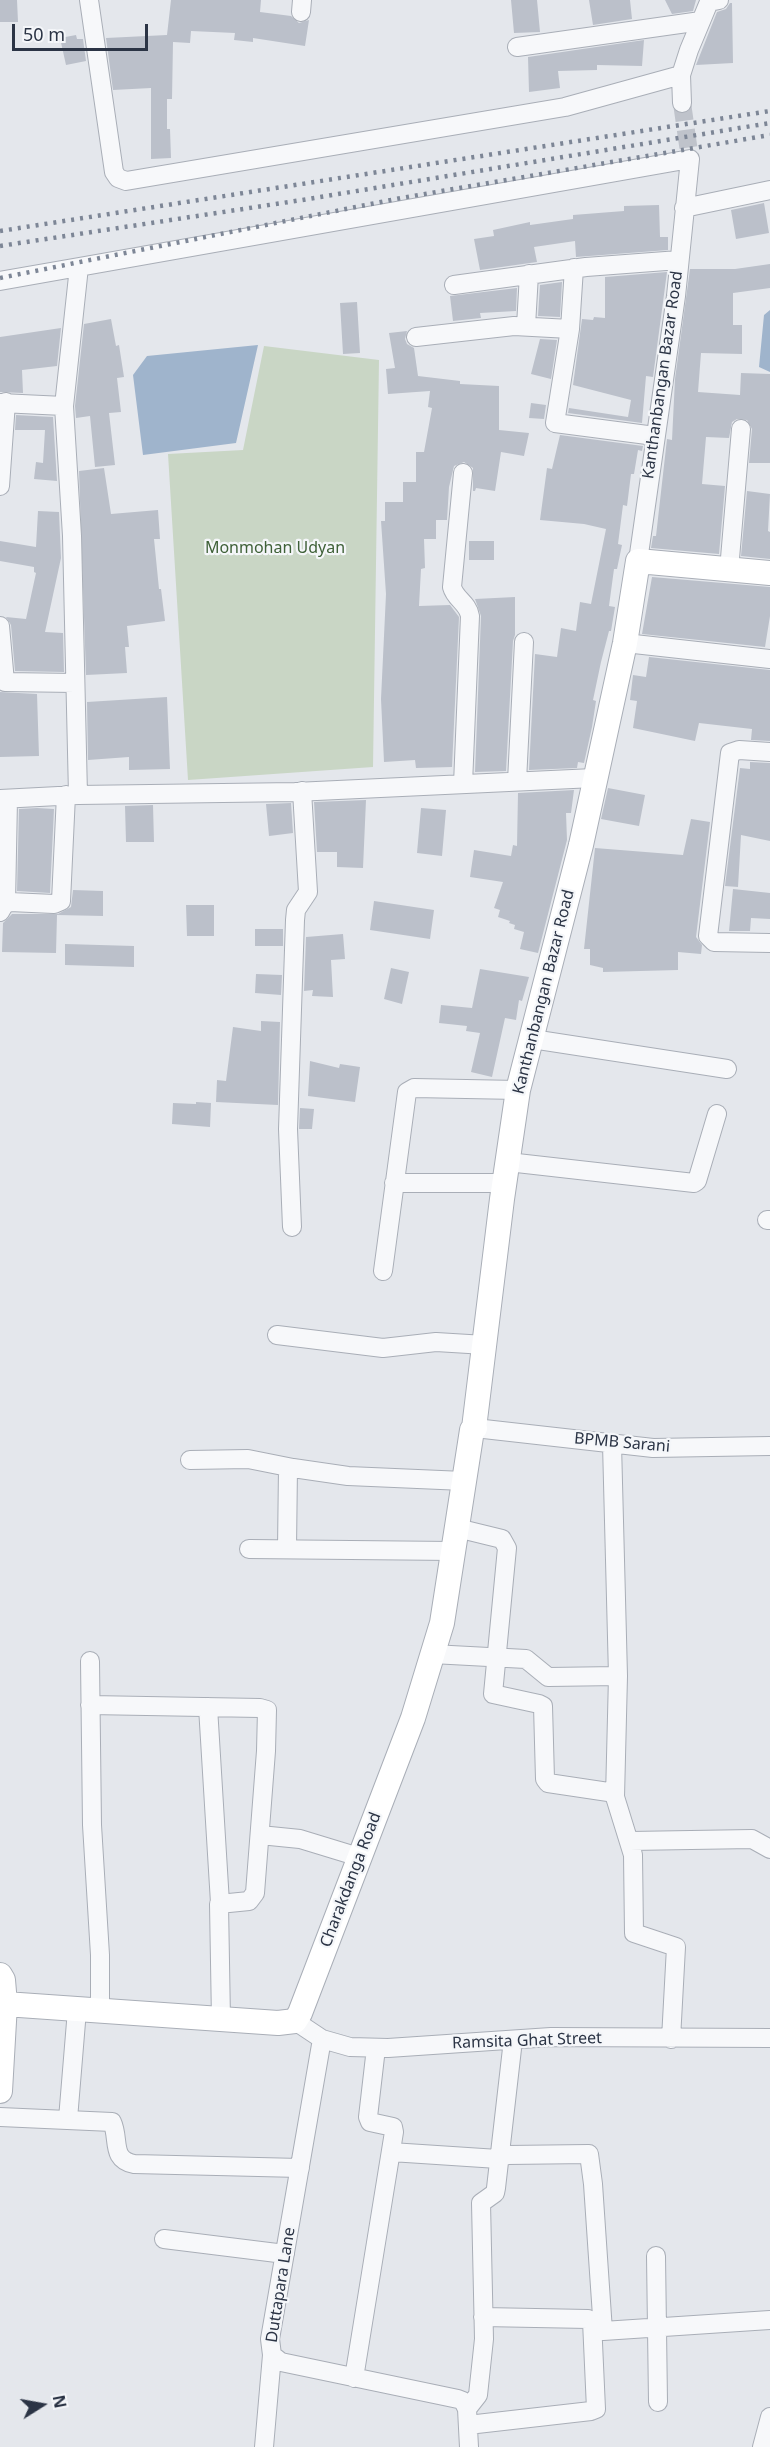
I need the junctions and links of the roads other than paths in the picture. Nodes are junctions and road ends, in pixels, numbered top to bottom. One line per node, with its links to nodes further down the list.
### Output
1 (89, 0): 5 (street)
2 (712, 1): 3 (street)
3 (701, 21): 4 (street); 5 (street)
4 (517, 47)
5 (681, 75): 6 (street)
6 (682, 103)
7 (770, 190): 8 (street)
8 (684, 208): 9 (street, Kanthanbangan Bazar Road); 10 (street, Kanthanbangan Bazar Road)
9 (679, 260): 11 (street); 21 (street, Kanthanbangan Bazar Road)
10 (79, 267): 13 (street); 19 (street)
11 (574, 268): 12 (street); 16 (street)
12 (530, 274): 14 (street); 15 (street)
13 (0, 281)
14 (454, 285)
15 (526, 326): 16 (street); 17 (street)
16 (570, 329): 21 (street)
17 (416, 337)
18 (3, 403): 19 (street); 23 (street)
19 (64, 406): 31 (street)
20 (741, 429): 25 (street)
21 (655, 436): 24 (street, Kanthanbangan Bazar Road)
22 (463, 473): 35 (street)
23 (0, 486)
24 (639, 561): 25 (street); 29 (street, Kanthanbangan Bazar Road)
25 (729, 570): 26 (street)
26 (770, 573)
27 (0, 626): 31 (street)
28 (524, 642): 34 (street)
29 (625, 643): 30 (street); 33 (street, Kanthanbangan Bazar Road)
30 (770, 659)
31 (75, 683): 37 (street)
32 (770, 752): 41 (street)
33 (594, 778): 34 (street); 42 (street, Kanthanbangan Bazar Road)
34 (517, 781): 35 (street)
35 (463, 784): 36 (street)
36 (302, 791): 37 (street); 48 (street)
37 (72, 795): 38 (street); 40 (street)
38 (4, 799): 39 (street)
39 (4, 862): 40 (street)
40 (3, 908)
41 (770, 943)
42 (532, 1039): 43 (street); 44 (street, Kanthanbangan Bazar Road)
43 (727, 1069)
44 (518, 1090): 46 (street, Kanthanbangan Bazar Road); 47 (street)
45 (717, 1114): 46 (street)
46 (506, 1172): 47 (street); 51 (street, Kanthanbangan Bazar Road)
47 (394, 1183): 49 (street)
48 (292, 1227)
49 (383, 1271)
50 (277, 1335): 51 (street)
51 (485, 1345): 52 (street, Kanthanbangan Bazar Road)
52 (474, 1428): 53 (street, BPMB Sarani); 57 (street, Charakdanga Road)
53 (612, 1444): 54 (street, BPMB Sarani); 64 (street)
54 (770, 1446)
55 (190, 1460): 56 (street)
56 (288, 1467): 57 (street); 60 (street)
57 (464, 1481): 58 (street, Charakdanga Road)
58 (455, 1540): 60 (street); 61 (street, Charakdanga Road); 62 (street)
59 (249, 1549): 60 (street)
60 (287, 1549)
61 (432, 1654): 62 (street); 71 (street, Charakdanga Road)
62 (496, 1657): 64 (street); 67 (street)
63 (90, 1661): 65 (street)
64 (618, 1676): 67 (street)
65 (90, 1705): 66 (street); 75 (street)
66 (208, 1707): 68 (street); 72 (street)
67 (615, 1792): 69 (street)
68 (260, 1835): 71 (street); 72 (street)
69 (630, 1841): 70 (street); 80 (street)
70 (770, 1849)
71 (359, 1857): 77 (street, Charakdanga Road)
72 (220, 1903): 76 (street)
73 (0, 1975): 74 (street)
74 (4, 2004): 75 (street); 83 (street)
75 (88, 2011): 76 (street); 85 (street)
76 (221, 2020): 77 (street)
77 (296, 2021): 79 (street)
78 (770, 2038): 80 (street, Ramsita Ghat Street)
79 (322, 2039): 82 (street, Ramsita Ghat Street); 88 (street, Duttapara Lane)
80 (671, 2039): 81 (street, Ramsita Ghat Street)
81 (513, 2040): 82 (street, Ramsita Ghat Street); 87 (street)
82 (376, 2048): 86 (street)
83 (0, 2091)
84 (0, 2117): 85 (street)
85 (68, 2119): 88 (street)
86 (391, 2152): 87 (street); 97 (street)
87 (498, 2159): 92 (street); 94 (street)
88 (300, 2168): 90 (street, Duttapara Lane)
89 (164, 2240): 90 (street)
90 (285, 2254): 96 (street, Duttapara Lane)
91 (656, 2256): 95 (street)
92 (483, 2317): 94 (street); 99 (street)
93 (770, 2320): 95 (street)
94 (598, 2326): 95 (street); 99 (street)
95 (659, 2327): 98 (street)
96 (272, 2355): 97 (street, Duttapara Lane); 101 (street)
97 (354, 2378): 99 (street, Duttapara Lane)
98 (658, 2402)
99 (467, 2417): 102 (street)
100 (770, 2417): 103 (street)
101 (264, 2447)
102 (469, 2447)
103 (762, 2447)

